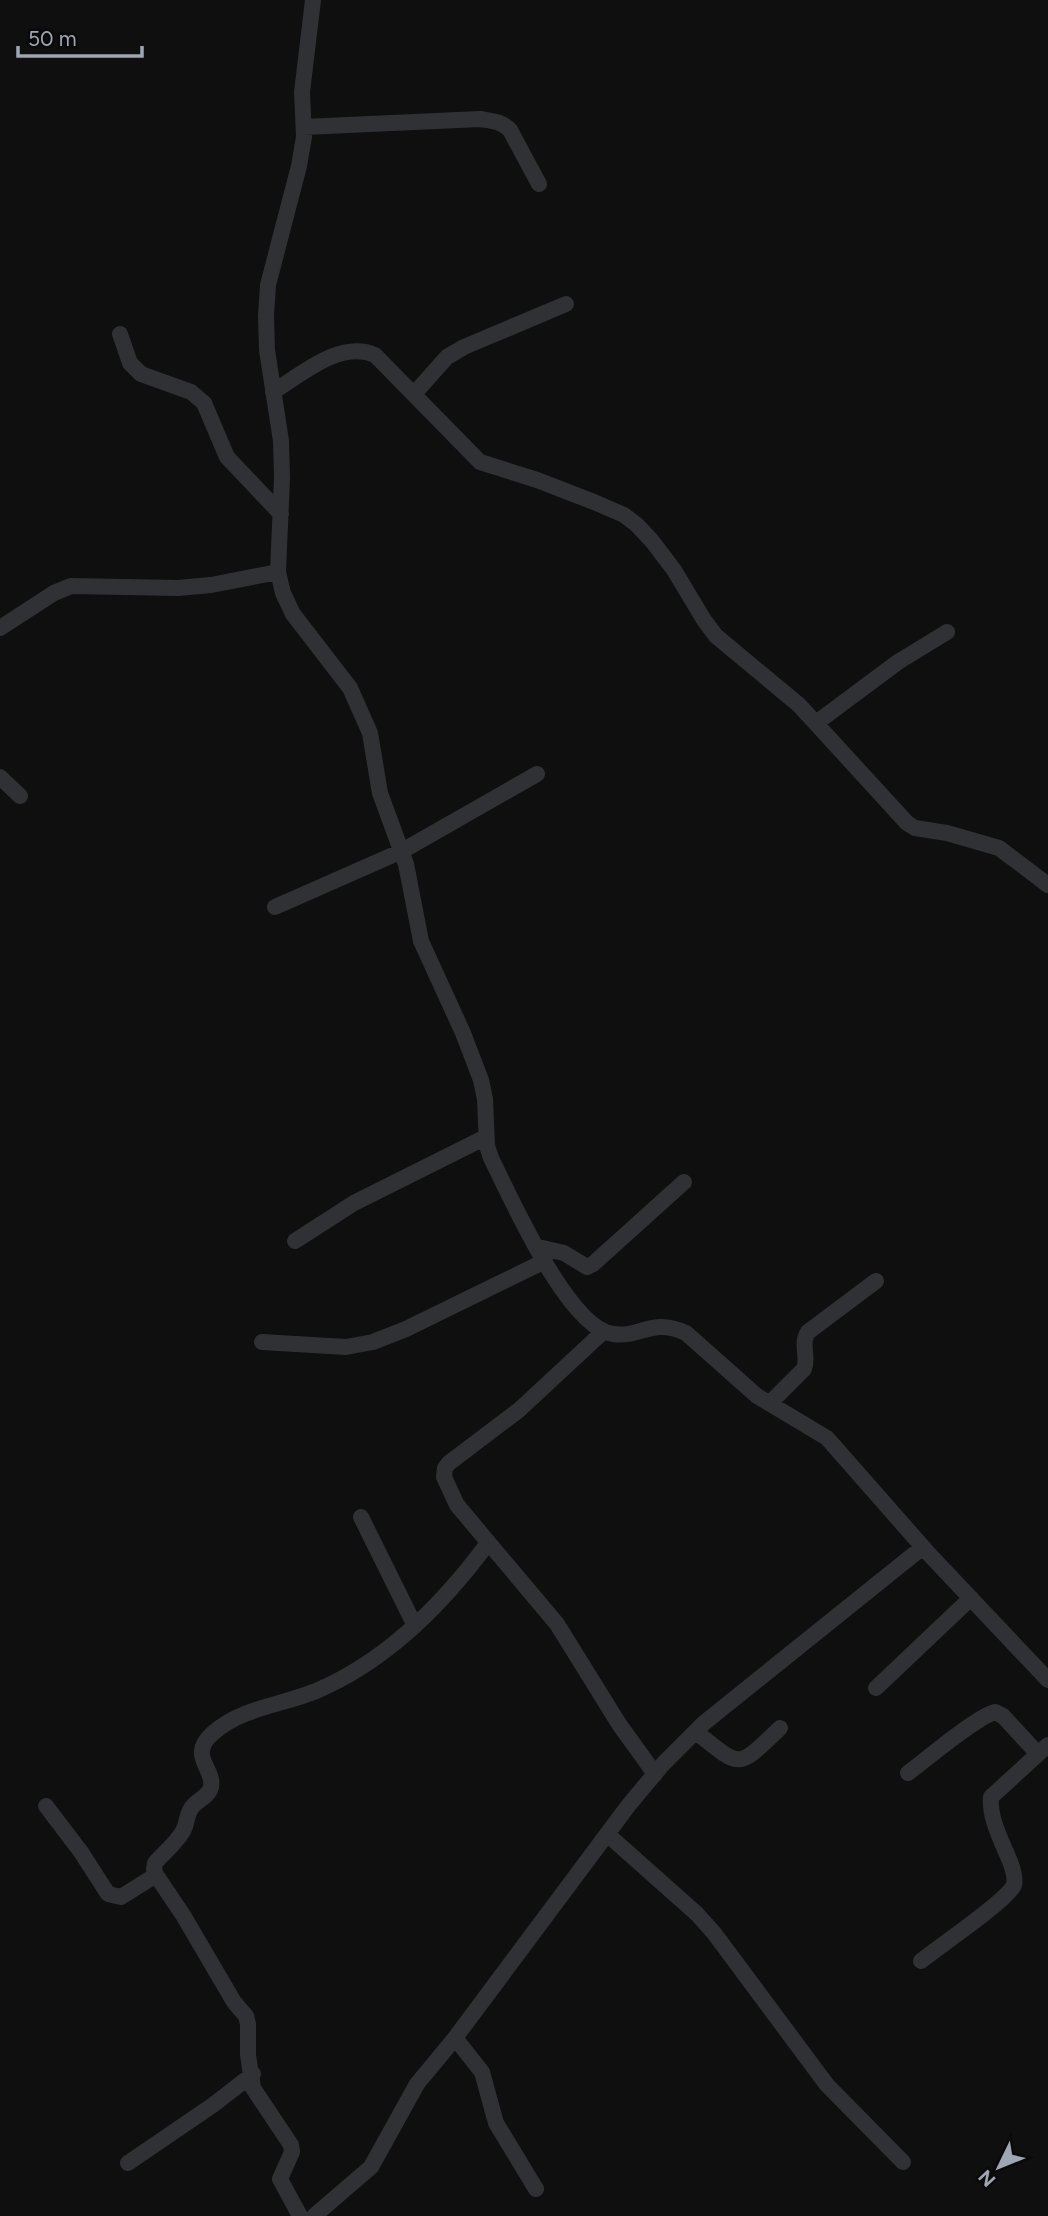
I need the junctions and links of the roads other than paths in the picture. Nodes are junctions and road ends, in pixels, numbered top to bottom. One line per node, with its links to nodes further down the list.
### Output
1 (313, 0): 2 (street)
2 (304, 127): 3 (street); 6 (street)
3 (539, 184)
4 (566, 304): 7 (street)
5 (120, 334): 8 (street)
6 (273, 391): 7 (street); 8 (street)
7 (414, 394): 12 (street)
8 (281, 513): 9 (street)
9 (278, 572): 10 (street); 16 (street)
10 (0, 628)
11 (947, 632): 12 (street)
12 (816, 723): 17 (street)
13 (537, 774): 16 (street)
14 (0, 777): 15 (street)
15 (20, 796)
16 (402, 851): 18 (street); 19 (street)
17 (1048, 886)
18 (275, 907)
19 (486, 1138): 21 (street); 22 (street)
20 (684, 1182): 22 (street)
21 (295, 1241)
22 (541, 1254): 24 (street); 25 (street)
23 (876, 1281): 26 (street)
24 (604, 1331): 26 (street); 28 (street)
25 (262, 1342)
26 (770, 1403): 29 (street)
27 (361, 1517): 31 (street)
28 (488, 1544): 31 (street); 38 (street)
29 (923, 1547): 30 (street); 35 (street)
30 (971, 1598): 32 (street); 33 (street)
31 (415, 1626): 41 (street)
32 (1046, 1674)
33 (876, 1688)
34 (780, 1728): 35 (street)
35 (696, 1731): 38 (street)
36 (1043, 1750): 37 (street); 42 (street)
37 (908, 1773)
38 (655, 1774): 40 (street)
39 (46, 1807): 41 (street)
40 (607, 1834): 43 (street); 45 (street)
41 (156, 1875): 44 (street)
42 (921, 1961)
43 (456, 2038): 47 (street); 49 (street)
44 (253, 2074): 46 (street); 48 (street)
45 (903, 2162)
46 (128, 2163)
47 (536, 2189)
48 (300, 2216)
49 (314, 2216)

